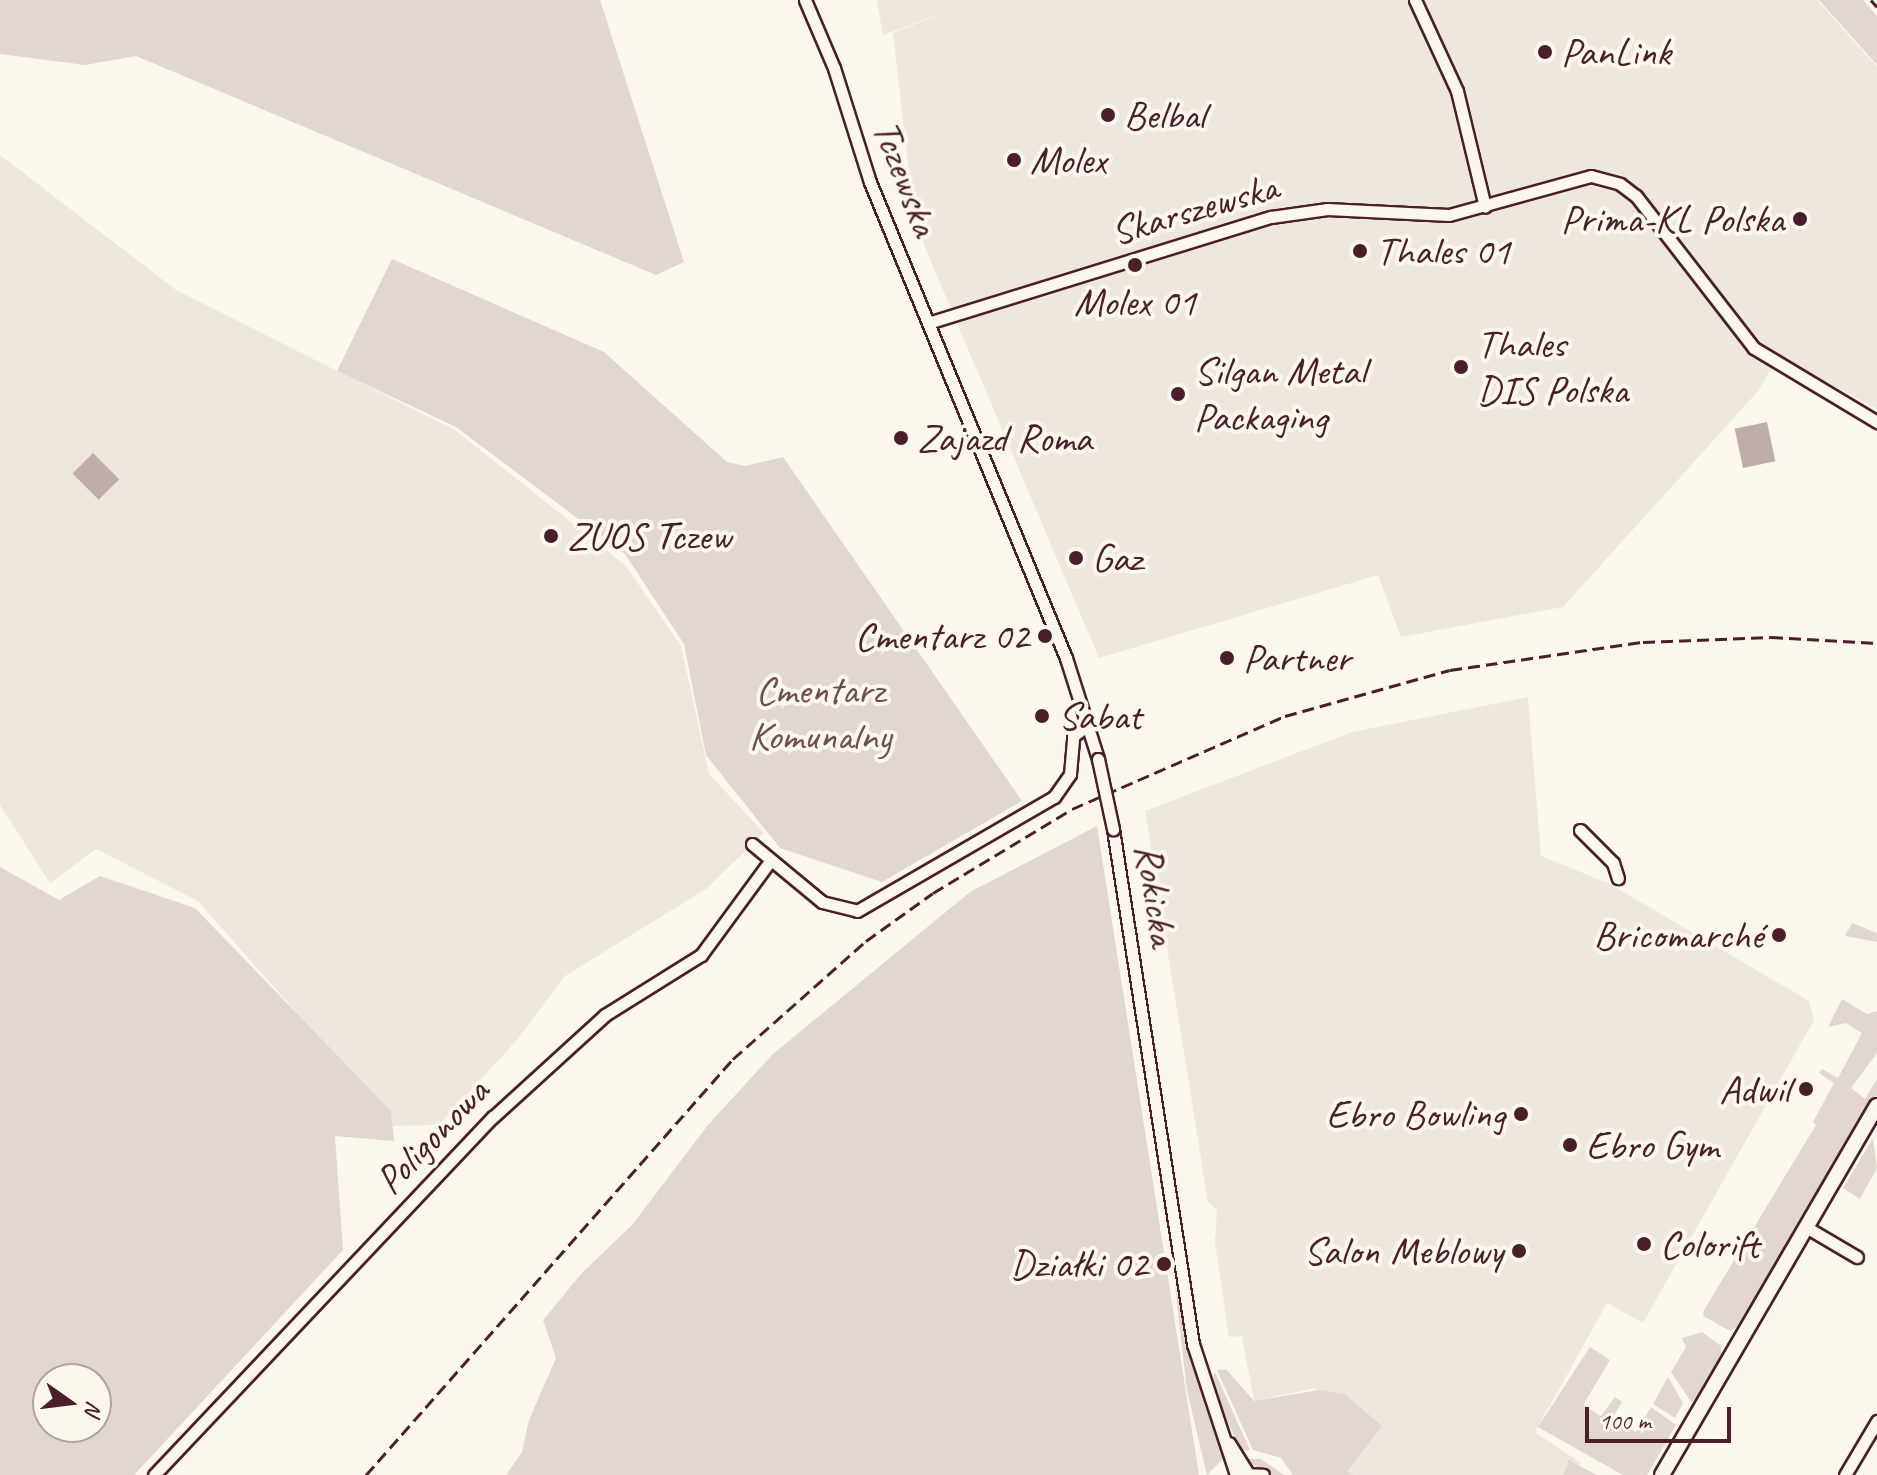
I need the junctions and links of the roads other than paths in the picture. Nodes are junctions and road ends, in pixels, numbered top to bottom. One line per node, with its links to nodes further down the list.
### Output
1 (805, 0): 4 (street, Tczewska)
2 (1415, 0): 3 (street)
3 (1485, 207): 4 (street, Skarszewska); 6 (street, Skarszewska)
4 (928, 323): 5 (street, Tczewska)
5 (950, 377): 7 (street, Rokicka)
6 (1877, 422)
7 (1088, 725): 10 (street); 16 (street, Rokicka, bridge)
8 (1580, 830): 11 (street)
9 (752, 844): 10 (street)
10 (770, 861): 17 (street, Poligonowa)
11 (1618, 878)
12 (1877, 1106): 13 (main road)
13 (1806, 1227): 14 (street); 19 (main road)
14 (1857, 1257)
15 (1877, 1421): 20 (street)
16 (1241, 1474): 18 (street)
17 (154, 1475)
18 (1263, 1475)
19 (1662, 1475)
20 (1845, 1475)

